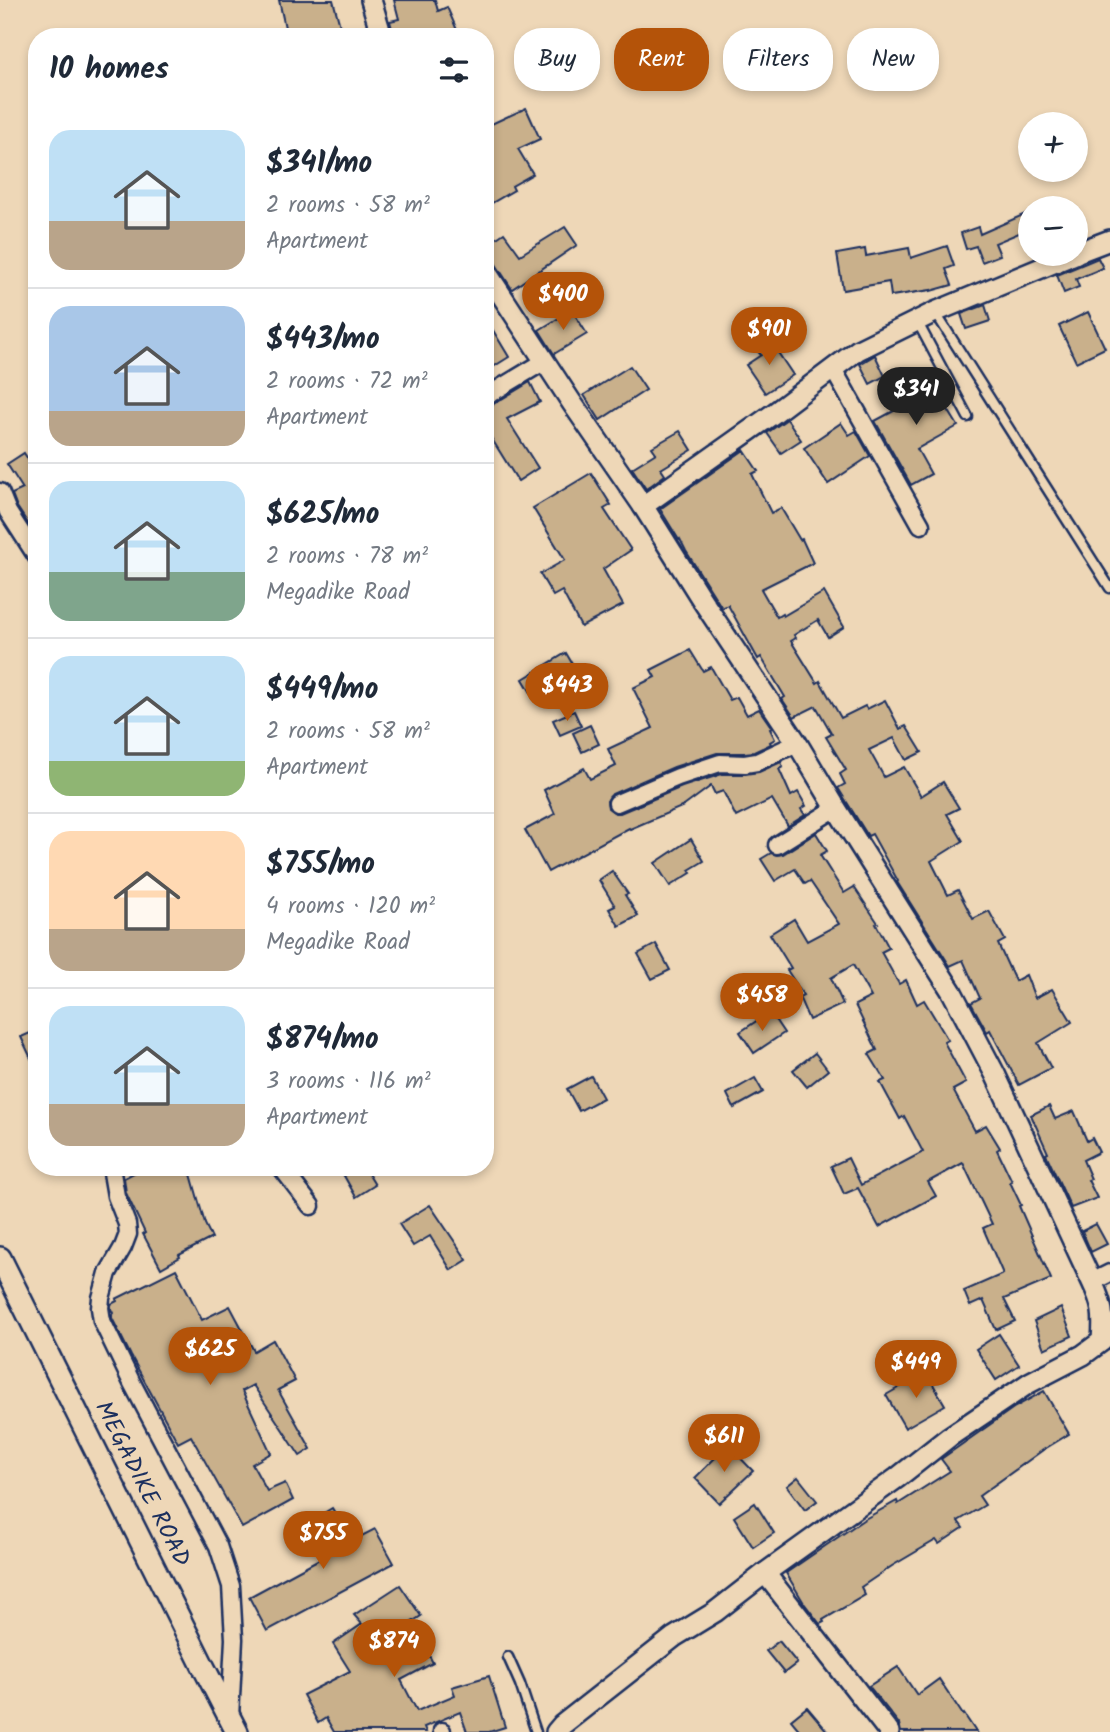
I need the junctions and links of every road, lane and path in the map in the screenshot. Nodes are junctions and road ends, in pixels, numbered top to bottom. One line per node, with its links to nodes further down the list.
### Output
1 (371, 0): 2 (street)
2 (379, 28)
3 (1110, 240): 4 (street)
4 (1088, 248)
5 (1044, 266): 7 (street)
6 (494, 284): 9 (street)
7 (935, 312): 8 (street); 18 (lane)
8 (917, 321): 10 (street); 12 (lane)
9 (545, 361): 11 (street); 14 (street)
10 (833, 369): 14 (street); 16 (street)
11 (494, 392)
12 (968, 417)
13 (0, 492): 15 (street)
14 (643, 506): 19 (street)
15 (4, 513): 17 (street)
16 (921, 525)
17 (28, 545)
18 (1110, 588)
19 (797, 743): 20 (street); 21 (street)
20 (617, 803)
21 (836, 808): 22 (street); 27 (street)
22 (777, 845)
23 (113, 1176): 31 (street)
24 (288, 1176): 25 (street)
25 (311, 1206)
26 (0, 1258): 31 (main road, MEGADIKE ROAD)
27 (1101, 1277): 28 (street)
28 (1106, 1343): 29 (street)
29 (765, 1573): 33 (street); 34 (street)
30 (508, 1657): 32 (lane)
31 (234, 1725)
32 (536, 1732)
33 (556, 1732)
34 (889, 1732)

